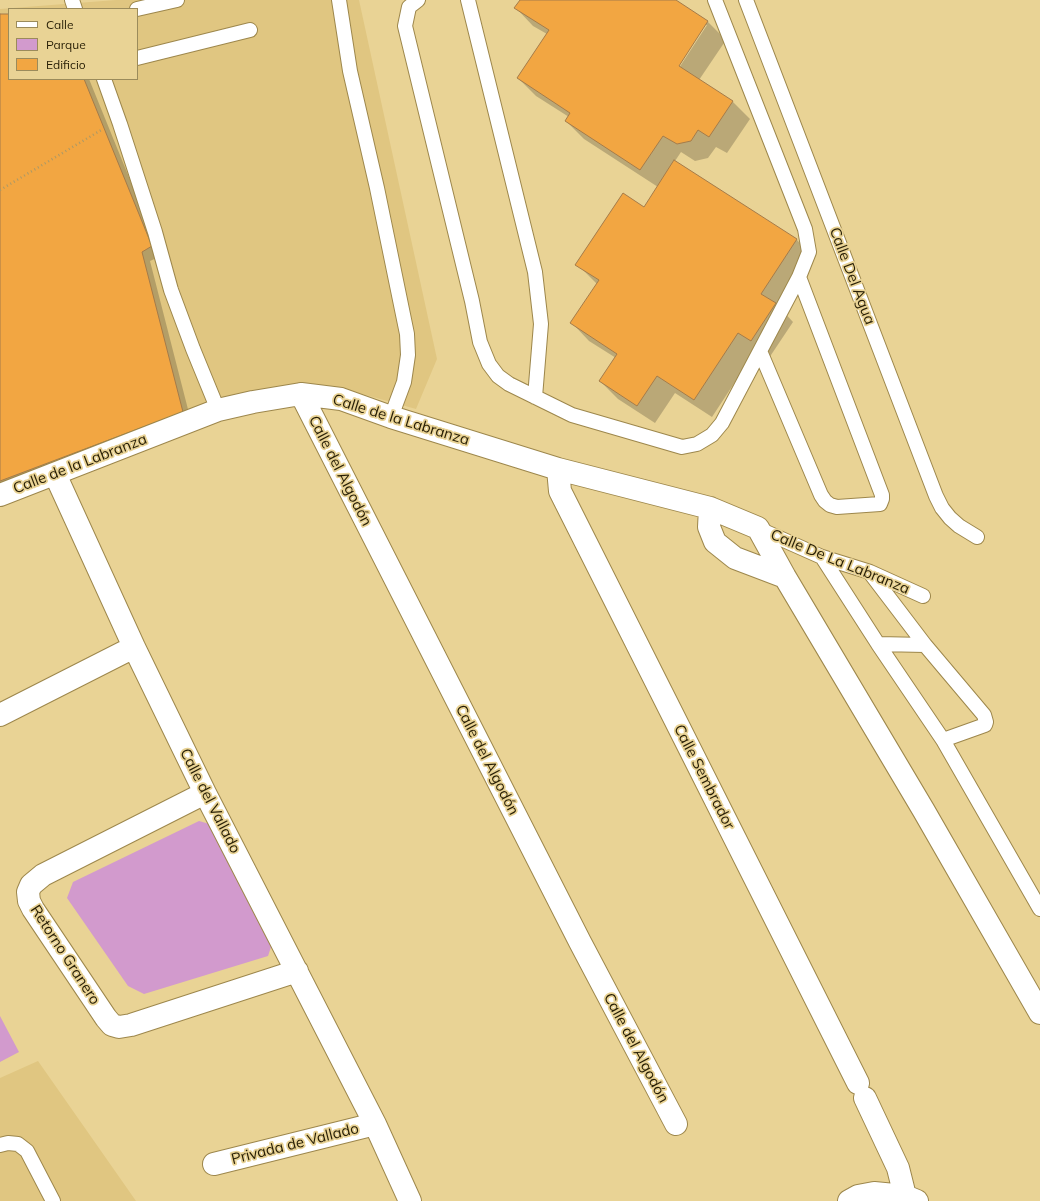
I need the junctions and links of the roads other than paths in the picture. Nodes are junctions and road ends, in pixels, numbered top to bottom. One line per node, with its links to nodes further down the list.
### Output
1 (177, 0): 7 (lane)
2 (339, 0): 16 (lane)
3 (418, 0): 14 (lane)
4 (468, 0): 14 (lane)
5 (715, 0): 11 (lane)
6 (746, 0): 22 (lane, Calle Del Agua)
7 (138, 9)
8 (250, 30): 9 (lane)
9 (138, 58)
10 (104, 80): 15 (lane)
11 (799, 277): 12 (lane); 12 (lane)
12 (760, 351): 14 (lane)
13 (301, 394): 15 (street, Calle de la Labranza); 16 (street, Calle de la Labranza); 37 (street, Calle del Algodón)
14 (534, 397)
15 (218, 410): 18 (street, Calle de la Labranza)
16 (391, 417): 17 (street, Calle de la Labranza)
17 (558, 469): 20 (street, Calle de la Labranza); 40 (street, Calle Sembrador)
18 (55, 474): 19 (street, Calle de la Labranza); 29 (street, Calle del Vallado)
19 (0, 495)
20 (710, 508): 21 (street, Calle de la Labranza); 25 (street)
21 (758, 528): 23 (lane, Calle De La Labranza); 25 (street)
22 (977, 537)
23 (822, 557): 24 (lane, Calle De La Labranza); 27 (lane)
24 (870, 572): 26 (lane, Calle De La Labranza); 28 (lane)
25 (785, 577): 35 (street)
26 (923, 596)
27 (878, 644): 28 (lane); 31 (lane)
28 (925, 645): 31 (lane)
29 (134, 647): 30 (street); 32 (street, Calle del Vallado)
30 (0, 715)
31 (943, 740): 33 (lane)
32 (205, 793): 34 (street, Calle del Vallado); 34 (street, Retorno Granero)
33 (1040, 909)
34 (297, 971): 36 (street, Calle del Vallado)
35 (1040, 1013)
36 (375, 1124): 39 (street, Privada de Vallado); 42 (street, Calle del Vallado)
37 (676, 1124)
38 (0, 1145): 41 (lane)
39 (214, 1164)
40 (911, 1199): 43 (street)
41 (53, 1201)
42 (410, 1201)
43 (849, 1201)

